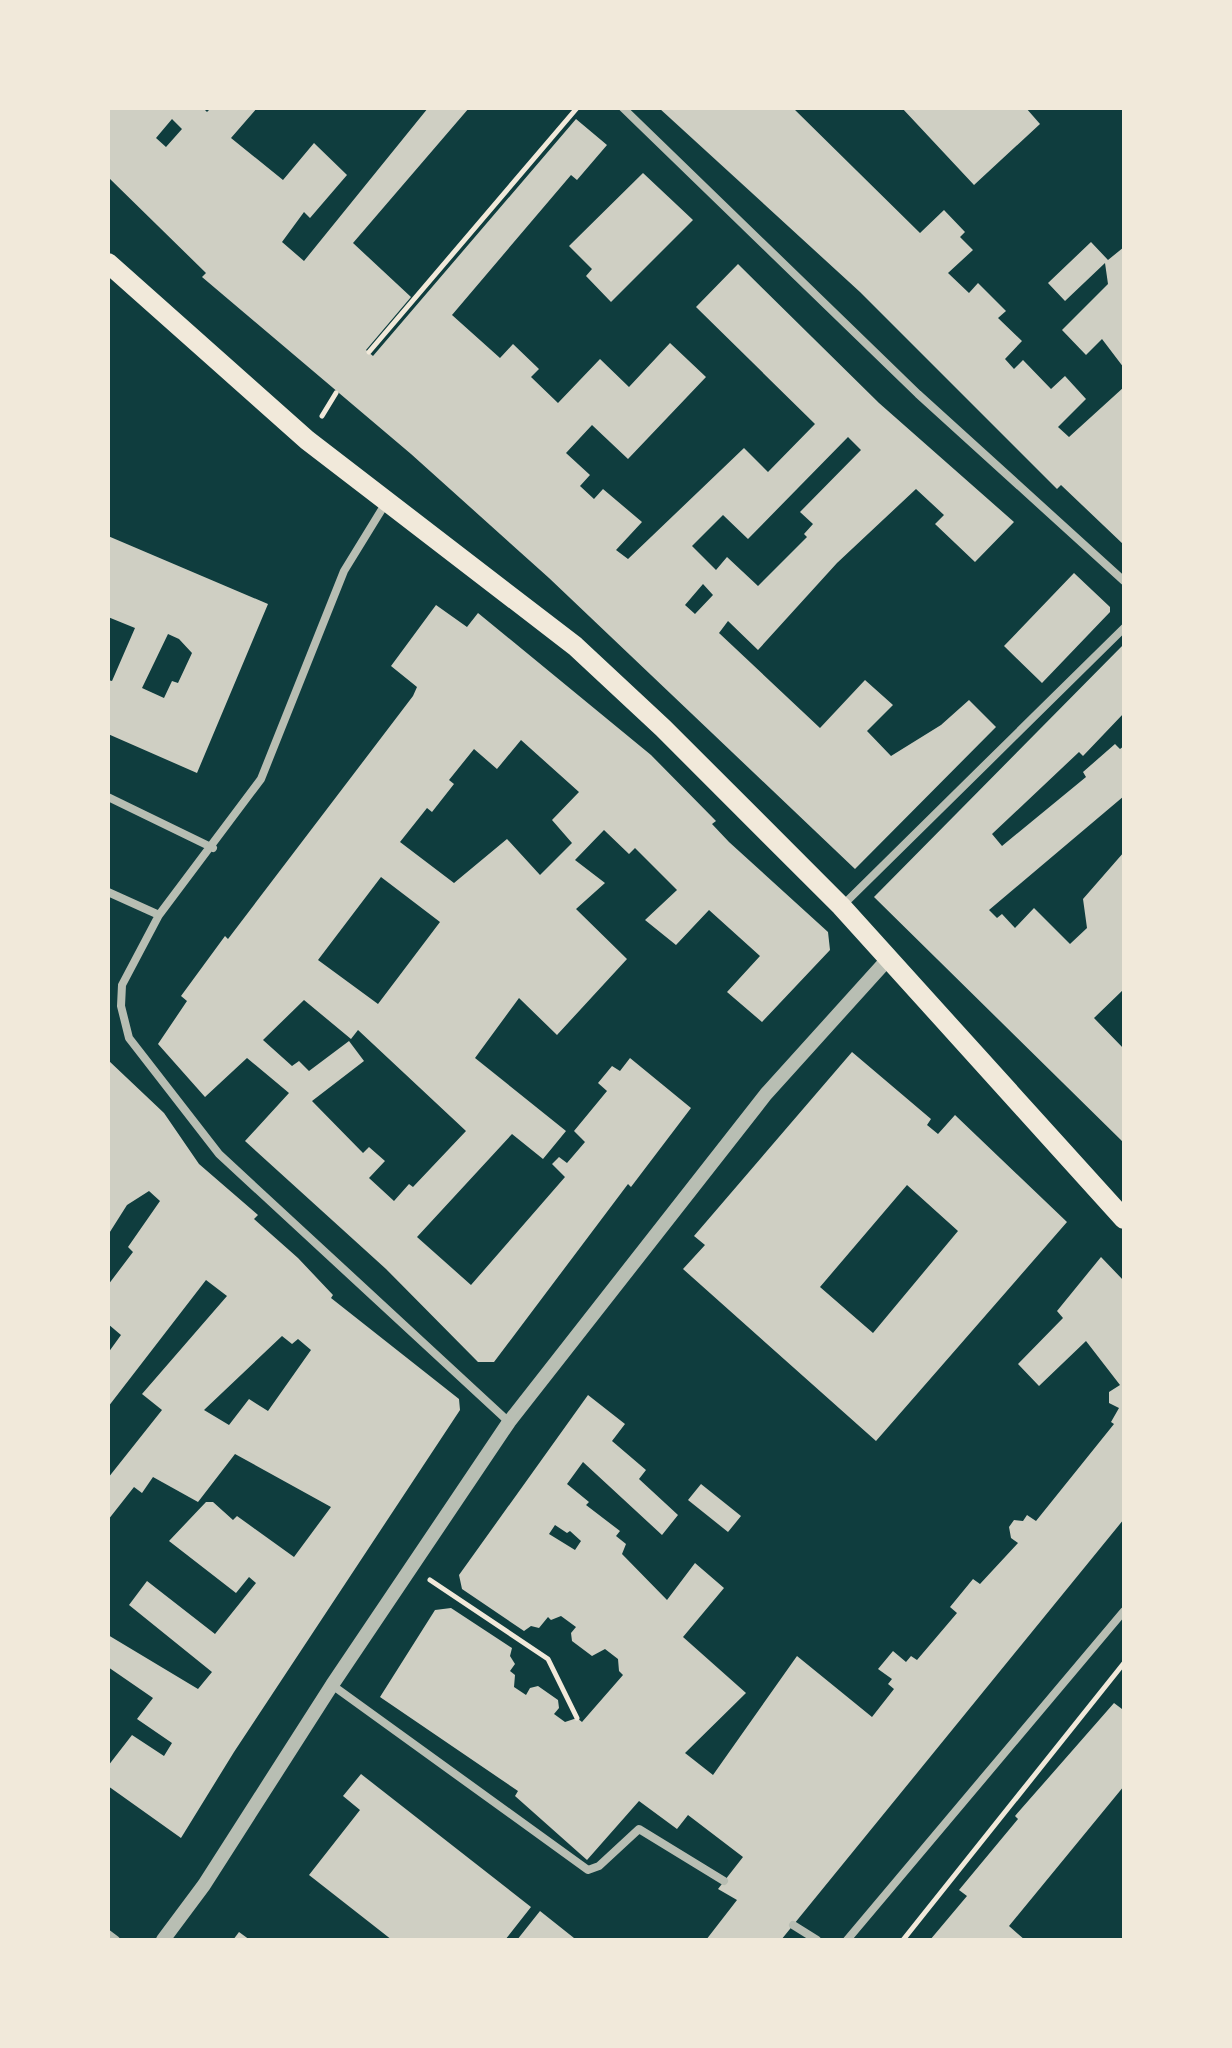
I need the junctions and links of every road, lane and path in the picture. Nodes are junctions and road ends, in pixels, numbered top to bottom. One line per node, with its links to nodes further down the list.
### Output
1 (577, 108): 4 (path)
2 (623, 108): 6 (street)
3 (108, 263): 5 (main road)
4 (369, 352)
5 (388, 499): 9 (street); 11 (main road)
6 (1124, 581)
7 (1124, 628): 11 (street)
8 (108, 797): 9 (street)
9 (213, 848): 12 (street)
10 (108, 892): 12 (street)
11 (841, 906): 13 (main road)
12 (159, 915): 15 (street)
13 (888, 959): 14 (main road); 15 (street)
14 (1124, 1219)
15 (509, 1422): 16 (street)
16 (410, 1566): 19 (street); 20 (path)
17 (1124, 1611): 27 (street)
18 (1124, 1663): 28 (path)
19 (332, 1685): 21 (street); 25 (street)
20 (577, 1718)
21 (724, 1881)
22 (793, 1925): 26 (street)
23 (108, 1934): 24 (street)
24 (116, 1940)
25 (163, 1940)
26 (817, 1940)
27 (847, 1940)
28 (903, 1940)

